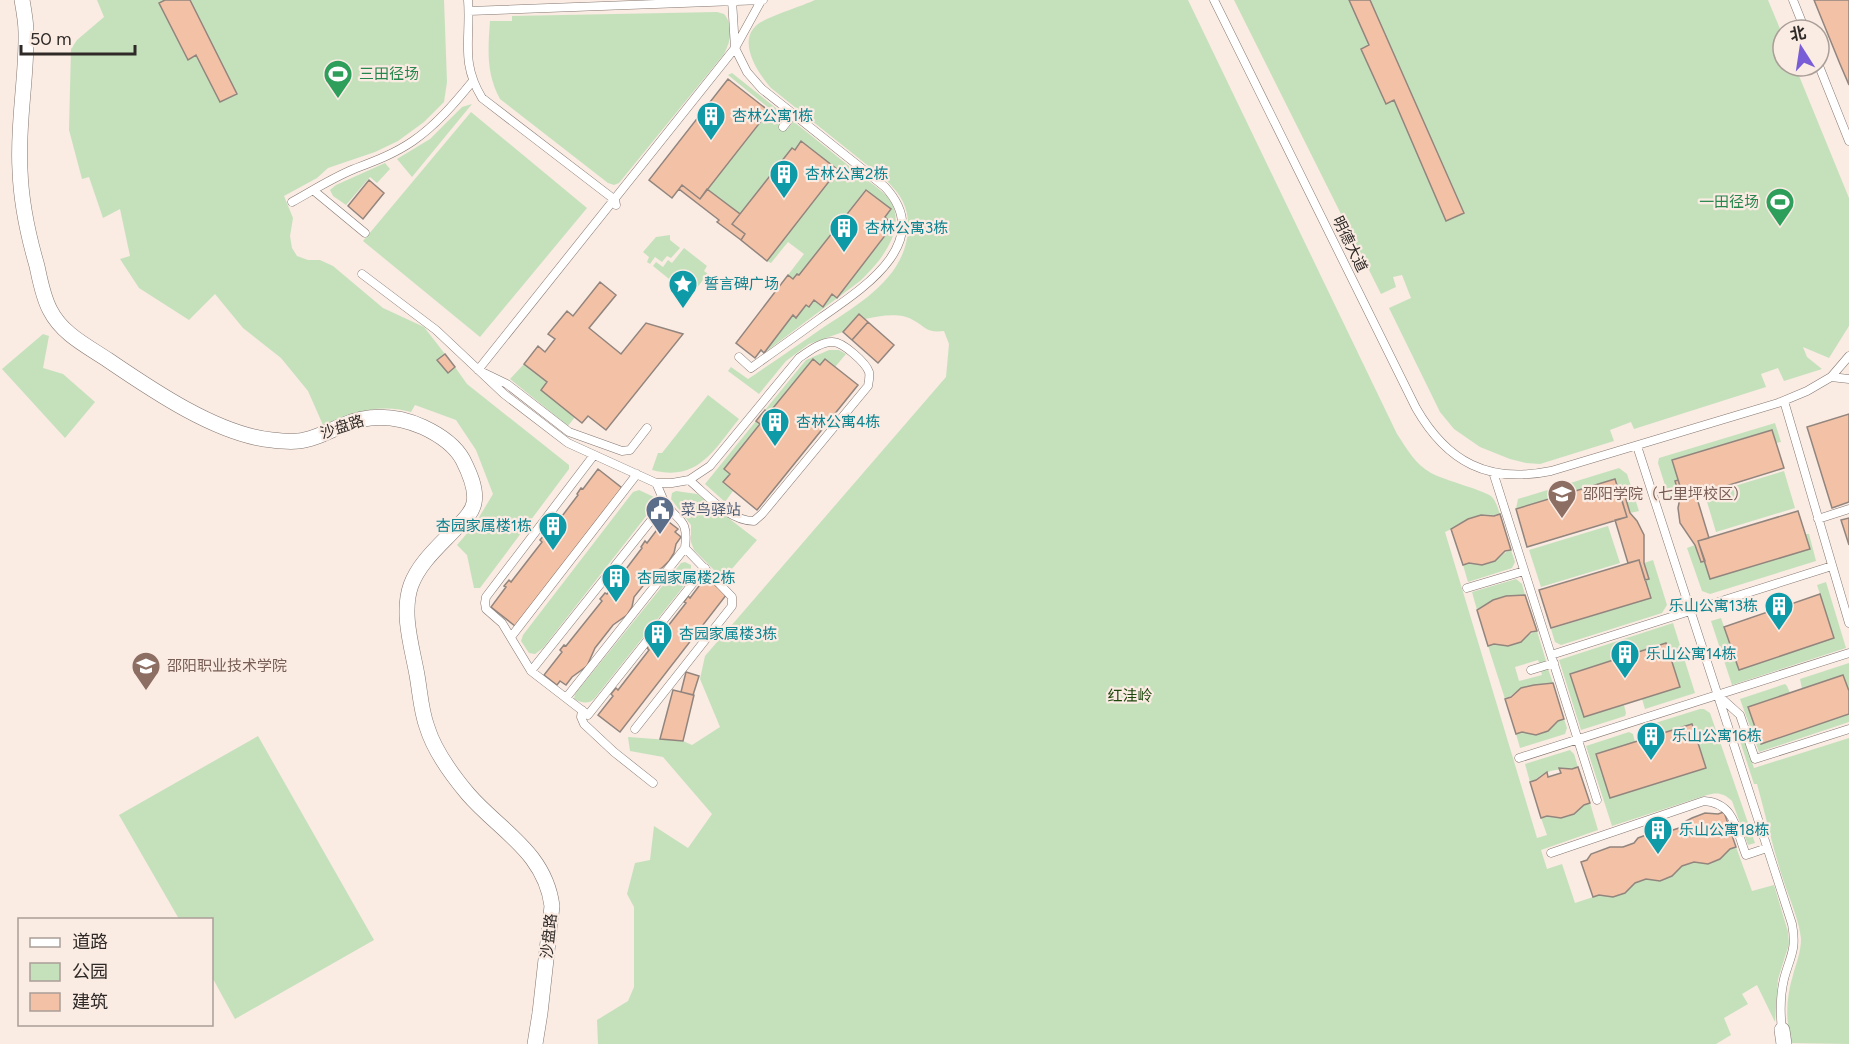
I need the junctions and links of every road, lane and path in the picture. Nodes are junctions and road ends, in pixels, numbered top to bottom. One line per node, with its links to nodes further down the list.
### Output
1 (22, 0): 60 (street, 沙盘路)
2 (468, 0): 7 (lane)
3 (1214, 0): 29 (lane, 明德大道)
4 (1792, 0): 8 (lane)
5 (732, 1): 6 (lane); 7 (lane); 9 (lane)
6 (762, 1): 9 (lane)
7 (469, 11): 11 (lane)
8 (1799, 18)
9 (735, 48): 12 (lane); 17 (lane)
10 (1824, 78): 14 (lane)
11 (472, 82): 15 (lane); 17 (lane)
12 (793, 114): 13 (lane); 21 (lane)
13 (783, 127)
14 (1849, 141)
15 (313, 190): 16 (lane); 18 (lane)
16 (292, 202)
17 (616, 203): 22 (lane)
18 (365, 233)
19 (362, 274): 22 (lane)
20 (1849, 356): 23 (lane, 明德大道)
21 (739, 357)
22 (478, 370): 26 (lane); 28 (lane)
23 (1831, 377): 24 (lane); 25 (lane, 明德大道)
24 (1849, 379)
25 (1784, 401): 27 (lane, 明德大道); 35 (lane)
26 (647, 428)
27 (1637, 446): 29 (lane, 明德大道); 41 (lane)
28 (594, 455): 30 (lane); 43 (lane)
29 (1493, 472): 39 (lane)
30 (637, 474): 32 (lane); 43 (lane)
31 (689, 480): 31 (lane); 32 (lane)
32 (656, 483): 33 (lane)
33 (665, 503): 36 (lane); 47 (lane)
34 (1849, 509): 35 (lane)
35 (1818, 519): 37 (lane)
36 (685, 548): 38 (lane); 49 (lane)
37 (1832, 566): 41 (lane); 42 (lane)
38 (705, 568): 50 (lane); 51 (lane)
39 (1524, 571): 40 (lane); 45 (lane)
40 (1467, 588)
41 (1690, 610): 45 (lane); 48 (lane)
42 (1849, 623)
43 (511, 637): 47 (lane)
44 (1849, 652): 48 (lane)
45 (1552, 659): 46 (lane); 53 (lane)
46 (1531, 670)
47 (531, 671): 49 (lane)
48 (1718, 695): 52 (lane); 53 (lane); 57 (lane)
49 (566, 698): 50 (lane)
50 (582, 710): 55 (lane)
51 (635, 729)
52 (1849, 729)
53 (1578, 740): 54 (lane); 56 (lane)
54 (1519, 758)
55 (653, 783)
56 (1597, 800)
57 (1767, 848): 58 (lane); 59 (lane)
58 (1551, 853)
59 (1783, 1037)
60 (535, 1044)

